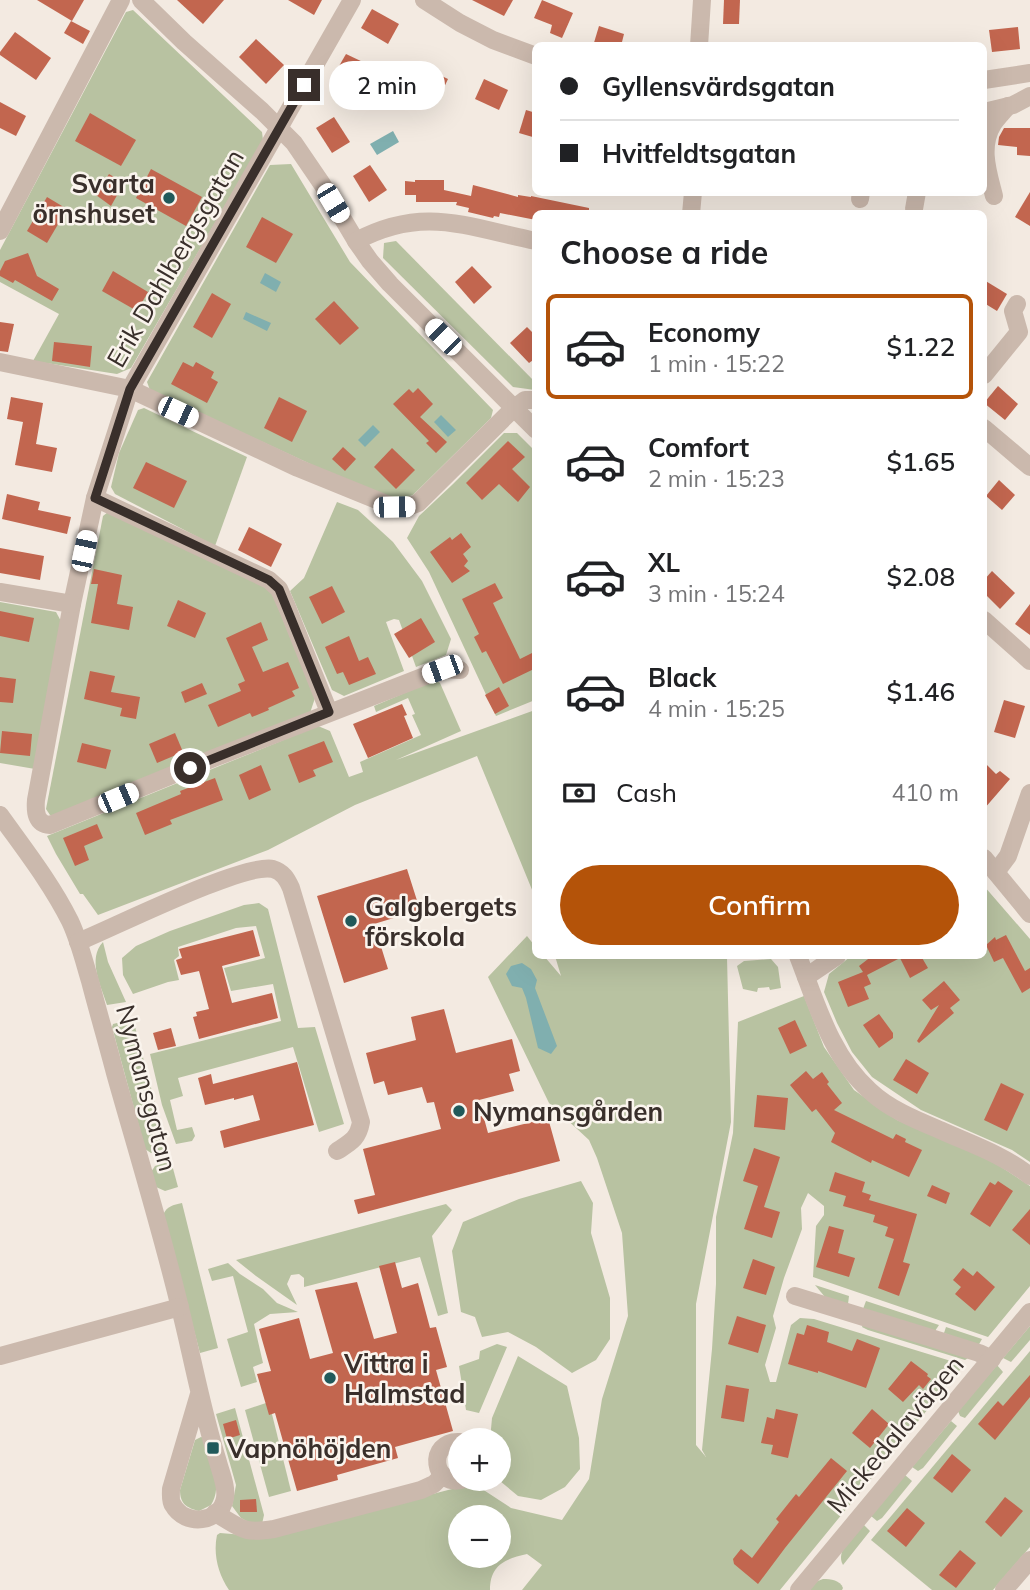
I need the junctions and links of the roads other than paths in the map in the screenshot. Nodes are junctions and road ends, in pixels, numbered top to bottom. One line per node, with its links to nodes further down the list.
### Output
1 (121, 0): 17 (street)
2 (141, 0): 13 (street)
3 (352, 0): 13 (street, Erik Dahlbergsgatan)
4 (424, 0): 7 (street)
5 (702, 0): 6 (street)
6 (699, 42)
7 (532, 55)
8 (1030, 73): 9 (street)
9 (987, 80)
10 (1030, 96): 11 (street)
11 (1008, 106): 12 (street); 14 (street)
12 (987, 111)
13 (280, 127): 19 (street); 23 (street, Erik Dahlbergsgatan)
14 (987, 141)
15 (987, 171): 16 (street)
16 (994, 197)
17 (0, 231)
18 (532, 240): 19 (street)
19 (356, 241): 25 (street)
20 (1017, 304): 22 (street)
21 (0, 362): 23 (street)
22 (987, 371)
23 (130, 389): 25 (street); 29 (street, Erik Dahlbergsgatan)
24 (532, 400): 25 (street)
25 (513, 409): 26 (street)
26 (532, 426)
27 (987, 431): 28 (street)
28 (1030, 467)
29 (95, 498): 31 (street, Erik Dahlbergsgatan); 35 (street)
30 (0, 592): 31 (street)
31 (72, 604): 35 (street, Erik Dahlbergsgatan)
32 (987, 623): 33 (street)
33 (1030, 661)
34 (460, 670): 35 (street)
35 (329, 712)
36 (1030, 793): 40 (street)
37 (0, 815): 38 (street, Nymansgatan)
38 (7, 840): 42 (street, Nymansgatan)
39 (987, 862): 40 (street)
40 (996, 872): 41 (street)
41 (1030, 914)
42 (78, 942): 46 (street); 49 (street, Nymansgatan)
43 (800, 959): 45 (street)
44 (833, 959): 45 (street)
45 (806, 977): 47 (street)
46 (337, 1151)
47 (1030, 1176)
48 (795, 1296): 52 (street)
49 (180, 1307): 51 (street); 53 (street, Nymansgatan)
50 (1030, 1312): 52 (street, Mickedalavägen)
51 (0, 1356)
52 (992, 1359): 59 (street, Mickedalavägen)
53 (199, 1394): 57 (street, Nymansgatan); 57 (street, Nymansgatan)
54 (448, 1445): 55 (street)
55 (443, 1475): 56 (street); 57 (street)
56 (448, 1478)
57 (215, 1513)
58 (1030, 1560): 60 (street)
59 (799, 1590)
60 (1004, 1590)

